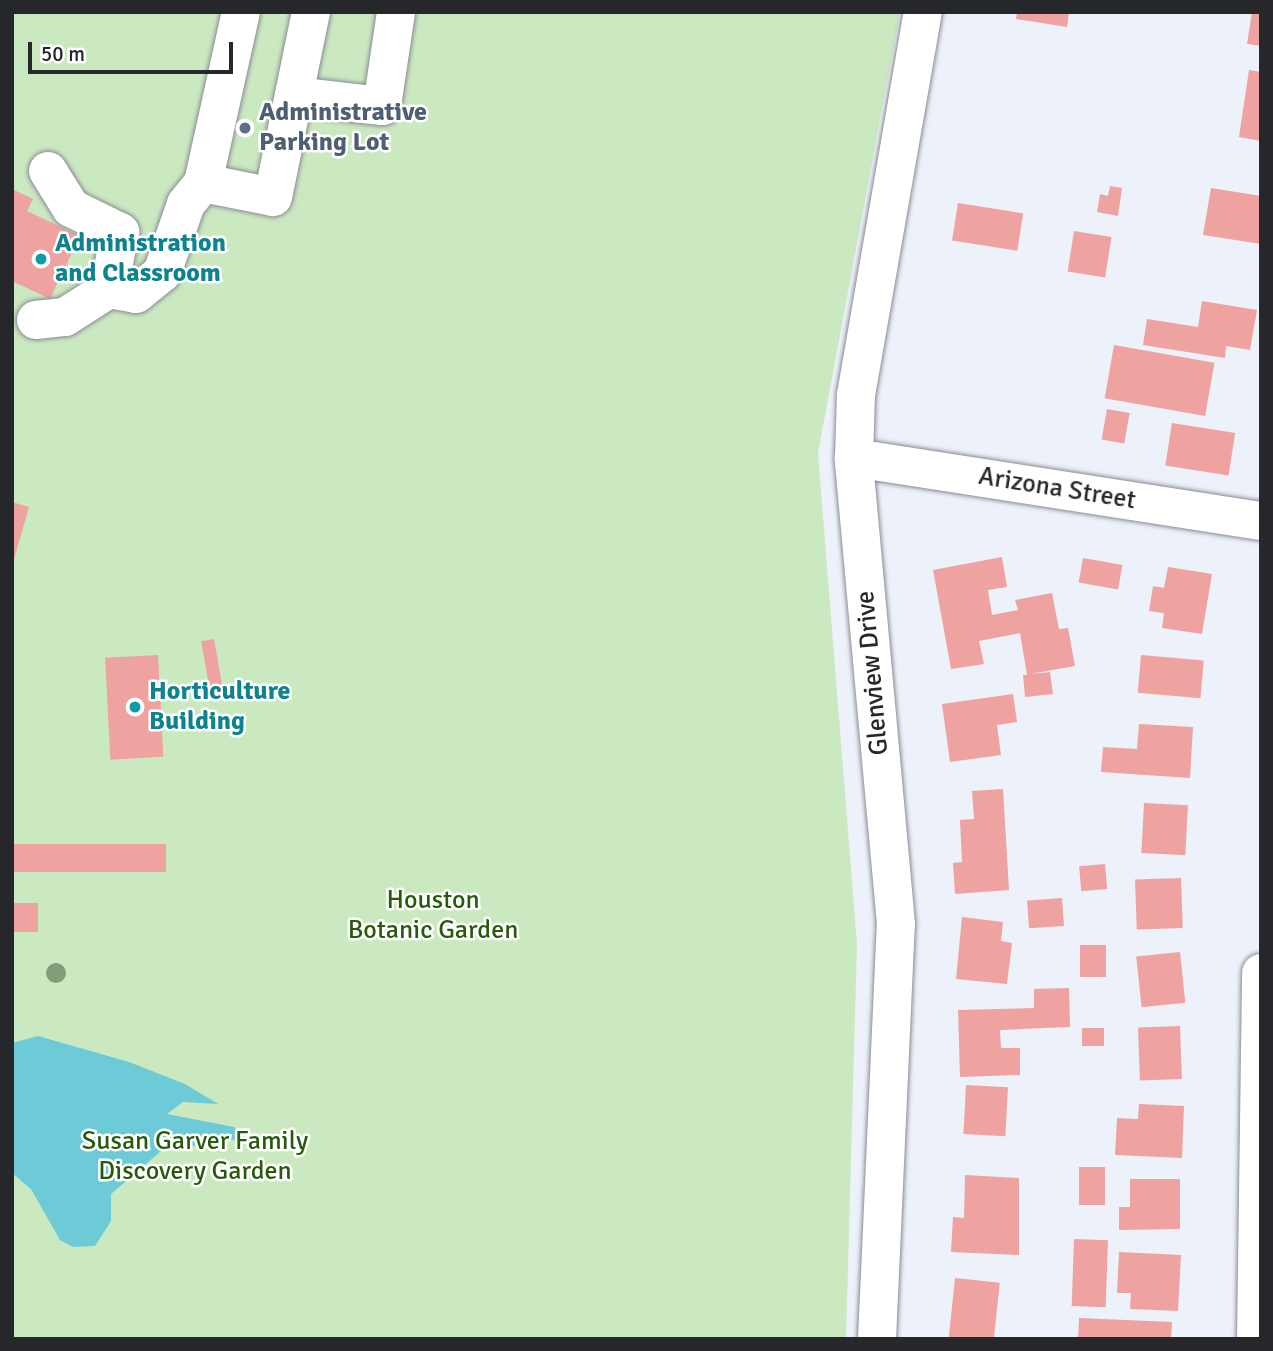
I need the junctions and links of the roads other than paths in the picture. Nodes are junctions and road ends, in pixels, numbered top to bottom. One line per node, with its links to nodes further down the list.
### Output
1 (241, 12): 7 (street)
2 (311, 12): 5 (street)
3 (396, 12): 5 (street)
4 (923, 12): 10 (street, Glenview Drive)
5 (294, 96): 7 (street)
6 (48, 171): 8 (street)
7 (203, 183): 8 (street)
8 (109, 289): 9 (street)
9 (36, 320)
10 (854, 457): 11 (street, Arizona Street); 13 (street, Glenview Drive)
11 (1261, 521)
12 (1261, 974): 14 (street)
13 (877, 1339)
14 (1256, 1339)

